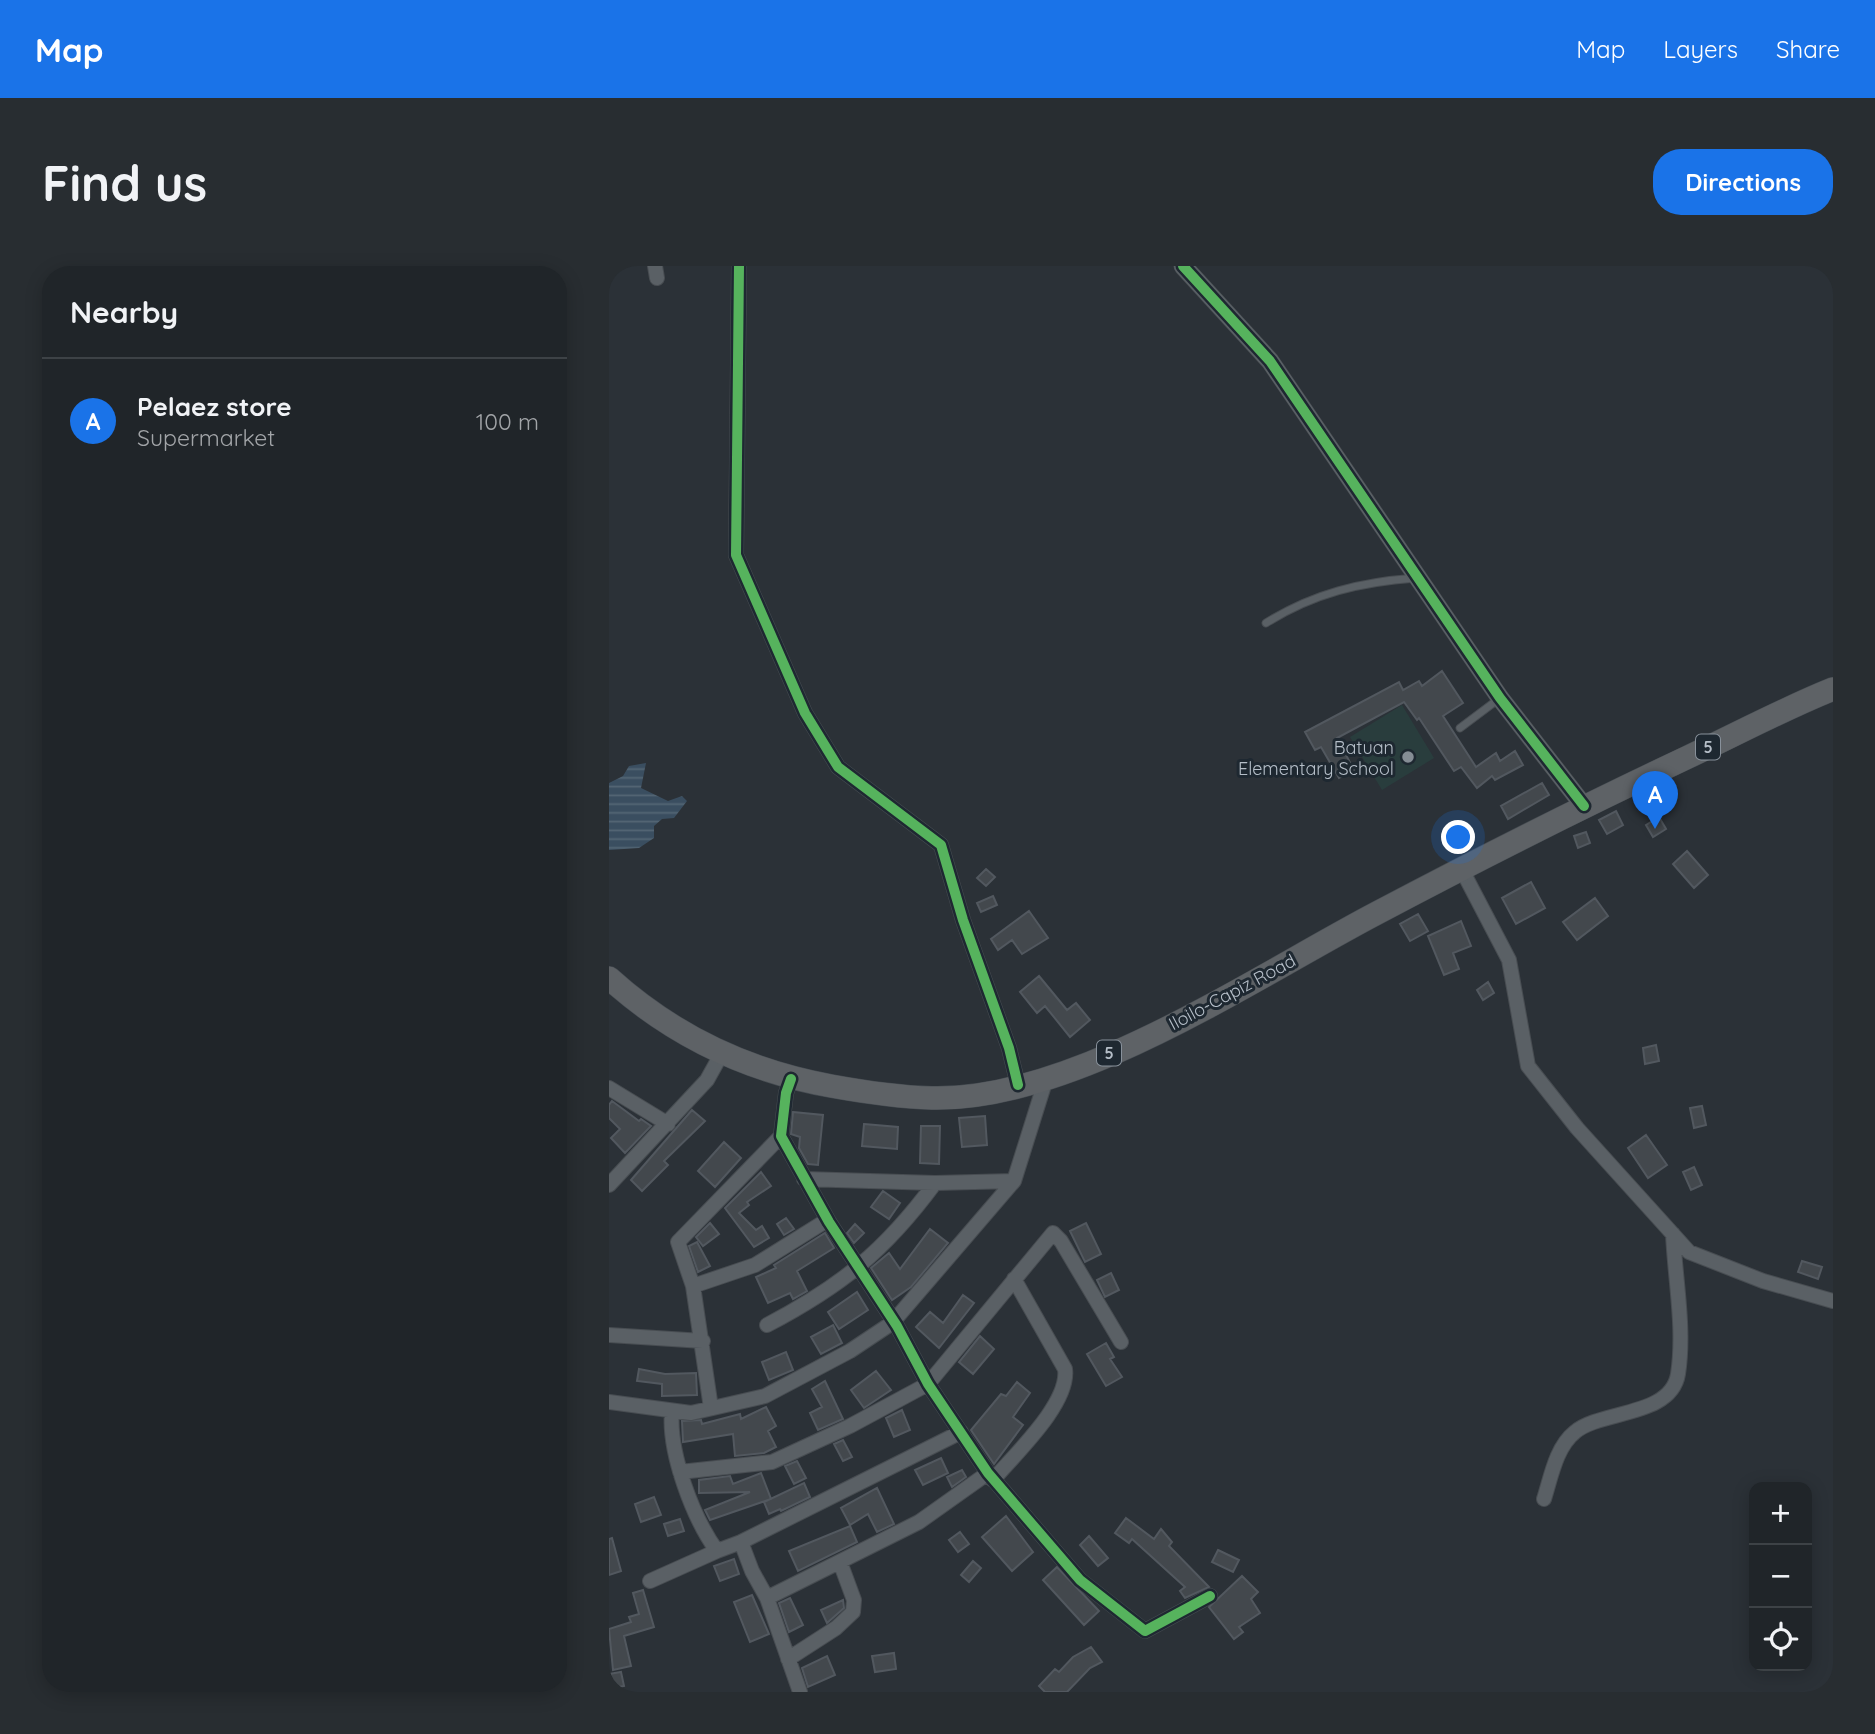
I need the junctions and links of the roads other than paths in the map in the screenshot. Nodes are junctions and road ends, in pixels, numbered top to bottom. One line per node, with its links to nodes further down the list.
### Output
1 (739, 266): 14 (street)
2 (1183, 266): 3 (street)
3 (1417, 578): 4 (lane); 6 (street)
4 (1266, 623)
5 (1833, 689): 8 (highway, Iloilo-Capiz Road / 5)
6 (1500, 698): 7 (lane); 8 (street)
7 (1460, 728)
8 (1584, 806): 9 (highway, Iloilo-Capiz Road / 5)
9 (1462, 870): 13 (highway, Iloilo-Capiz Road / 5); 23 (street)
10 (609, 978): 11 (highway, Iloilo-Capiz Road / 5)
11 (722, 1053): 12 (highway, Iloilo-Capiz Road / 5); 16 (street)
12 (791, 1079): 14 (highway, Iloilo-Capiz Road / 5); 17 (street)
13 (1046, 1079): 14 (highway, Iloilo-Capiz Road / 5); 19 (street)
14 (1018, 1085)
15 (610, 1091): 16 (street)
16 (668, 1124): 21 (street)
17 (781, 1136): 18 (street); 26 (street)
18 (804, 1179): 20 (street); 22 (street)
19 (1014, 1181): 20 (street); 28 (street)
20 (935, 1183): 24 (street)
21 (609, 1185)
22 (829, 1222): 24 (street); 26 (street)
23 (1673, 1234): 27 (street); 40 (street)
24 (859, 1269): 28 (street); 29 (street)
25 (1014, 1279): 32 (street); 33 (street); 39 (street)
26 (693, 1286): 31 (street)
27 (1833, 1301)
28 (892, 1322): 33 (street); 35 (street)
29 (767, 1325)
30 (609, 1335): 31 (street)
31 (703, 1341): 35 (street)
32 (1121, 1342)
33 (928, 1384): 37 (street); 38 (street)
34 (609, 1402): 36 (street)
35 (711, 1408): 36 (street)
36 (672, 1411): 38 (street)
37 (961, 1432): 39 (street); 41 (street)
38 (680, 1472): 42 (street)
39 (991, 1477): 43 (street); 45 (street)
40 (1544, 1499)
41 (741, 1542): 42 (street); 46 (street)
42 (717, 1551): 44 (street)
43 (840, 1562): 46 (street); 47 (street)
44 (650, 1581)
45 (1210, 1596)
46 (767, 1598): 47 (street)
47 (788, 1659): 48 (street)
48 (800, 1692)

